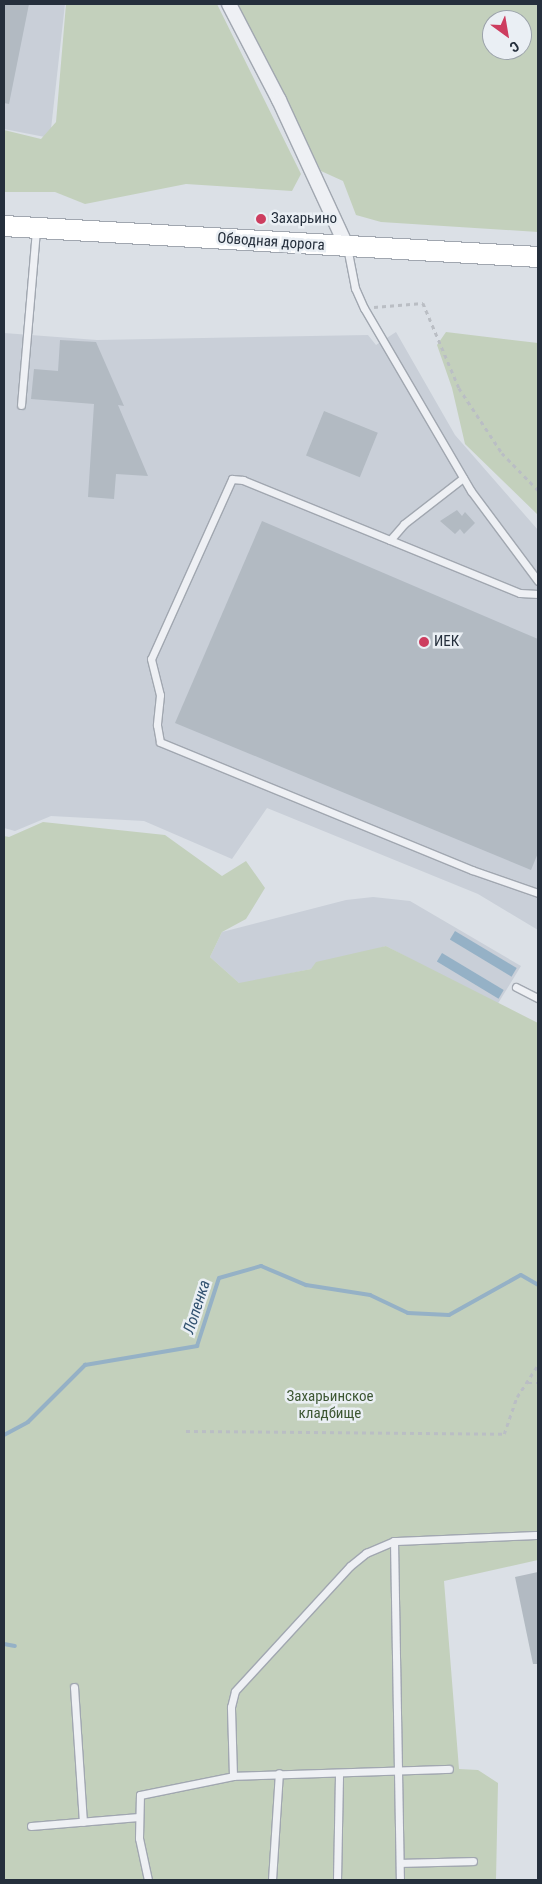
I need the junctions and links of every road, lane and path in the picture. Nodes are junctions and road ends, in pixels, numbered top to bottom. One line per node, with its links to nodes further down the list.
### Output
1 (229, 4): 4 (street)
2 (4, 226): 3 (main road, Обводная дорога)
3 (37, 228): 4 (main road, Обводная дорога); 7 (lane)
4 (346, 247): 5 (main road, Обводная дорога); 6 (lane)
5 (538, 257)
6 (364, 308): 8 (lane); 9 (path)
7 (21, 405)
8 (464, 478): 10 (lane); 11 (lane)
9 (538, 490)
10 (390, 540): 12 (lane); 13 (lane)
11 (538, 580)
12 (538, 594)
13 (538, 892)
14 (516, 988): 15 (lane)
15 (538, 998)
16 (538, 1365): 17 (path)
17 (528, 1384): 18 (path); 19 (path)
18 (538, 1384)
19 (186, 1431)
20 (538, 1534): 21 (lane)
21 (394, 1541): 24 (lane); 27 (lane)
22 (74, 1687): 29 (lane)
23 (449, 1769): 24 (lane)
24 (399, 1771): 26 (lane); 32 (lane)
25 (279, 1774): 26 (lane); 27 (lane); 34 (lane)
26 (339, 1775): 35 (lane)
27 (233, 1776): 28 (lane)
28 (138, 1817): 29 (lane); 33 (lane)
29 (83, 1822): 30 (lane)
30 (31, 1826)
31 (473, 1861): 32 (lane)
32 (401, 1862): 36 (lane)
33 (148, 1880)
34 (272, 1880)
35 (337, 1880)
36 (400, 1880)

